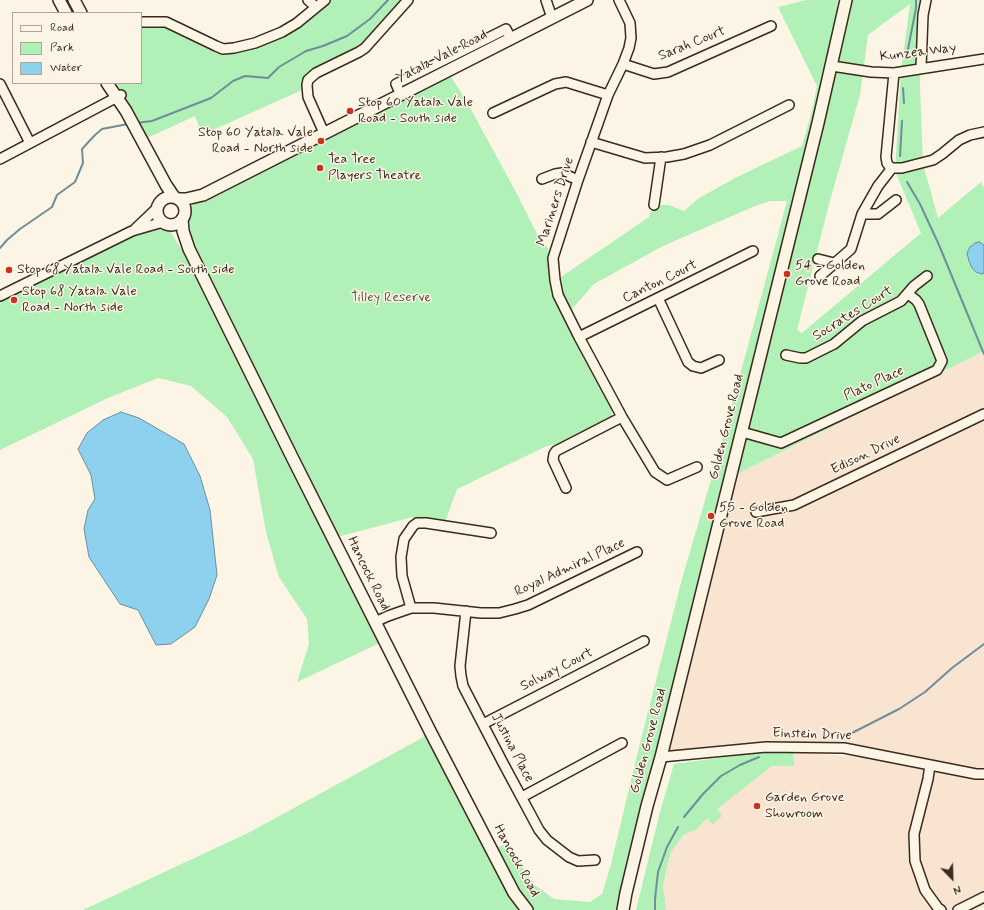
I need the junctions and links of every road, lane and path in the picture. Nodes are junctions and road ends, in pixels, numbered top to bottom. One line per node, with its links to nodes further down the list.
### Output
1 (59, 0): 13 (main road)
2 (74, 0): 14 (main road)
3 (308, 0): 12 (street)
4 (324, 0): 12 (street)
5 (408, 0): 31 (street)
6 (546, 0): 15 (street)
7 (587, 0): 15 (main road, Yatala Vale Road)
8 (619, 0): 19 (street, Mariners Drive)
9 (838, 0): 20 (main road, Golden Grove Road)
10 (846, 0): 20 (main road, Golden Grove Road)
11 (926, 0): 21 (street)
12 (316, 7): 16 (street)
13 (65, 12)
14 (80, 12)
15 (552, 18): 31 (main road, Yatala Vale Road)
16 (142, 22)
17 (771, 26): 19 (street, Sarah Court)
18 (984, 59): 21 (street, Kunzea Way)
19 (623, 64): 26 (street, Mariners Drive)
20 (832, 64): 22 (street, Kunzea Way); 63 (main road, Golden Grove Road)
21 (921, 68): 22 (street, Kunzea Way)
22 (894, 73): 37 (street)
23 (0, 84): 33 (street)
24 (108, 84): 27 (main road)
25 (116, 84): 27 (main road)
26 (608, 94): 29 (street); 32 (street, Mariners Drive)
27 (119, 96): 33 (street); 34 (main road)
28 (789, 106): 35 (street)
29 (493, 113)
30 (984, 132): 37 (street)
31 (324, 133): 40 (main road, Yatala Vale Road)
32 (591, 142): 35 (street); 39 (street, Mariners Drive)
33 (30, 144): 36 (street)
34 (149, 153): 41 (main road); 43 (main road)
35 (660, 157): 44 (street)
36 (0, 159)
37 (892, 168): 45 (street)
38 (542, 179): 39 (street)
39 (578, 180): 58 (street, Mariners Drive)
40 (203, 195): 41 (main road, Yatala Vale Road); 46 (main road, Yatala Vale Road)
41 (177, 198): 43 (main road); 46 (main road)
42 (896, 200): 45 (street)
43 (159, 205): 47 (main road); 48 (street)
44 (654, 205)
45 (862, 214): 52 (street)
46 (183, 216): 47 (main road); 49 (main road, Hancock Road)
47 (166, 223): 48 (street); 49 (main road, Hancock Road)
48 (132, 231): 56 (street)
49 (189, 248): 71 (main road, Hancock Road)
50 (752, 251): 57 (street, Canton Court)
51 (818, 259): 52 (street)
52 (834, 263): 53 (street)
53 (820, 276)
54 (926, 276): 55 (street, Socrates Court)
55 (908, 294): 59 (street, Socrates Court); 63 (street, Plato Place)
56 (0, 296)
57 (658, 298): 58 (street, Canton Court); 60 (street)
58 (579, 337): 62 (street, Mariners Drive)
59 (786, 355)
60 (719, 360)
61 (984, 414): 66 (street, Edison Drive)
62 (622, 417): 64 (street, Mariners Drive); 65 (street)
63 (742, 432): 75 (main road, Golden Grove Road)
64 (697, 467)
65 (566, 488)
66 (756, 512)
67 (491, 533): 69 (street)
68 (637, 552): 70 (street, Royal Admiral Place)
69 (411, 608): 70 (street, Royal Admiral Place); 71 (street, Royal Admiral Place)
70 (466, 611): 73 (street, Justina Place)
71 (375, 622): 82 (main road, Hancock Road)
72 (644, 641): 73 (street, Solway Court)
73 (483, 724): 78 (street, Justina Place)
74 (622, 743): 78 (street)
75 (661, 757): 76 (street, Einstein Drive); 80 (main road, Golden Grove Road)
76 (930, 765): 77 (street, Einstein Drive); 85 (street)
77 (984, 774)
78 (522, 797): 79 (street, Justina Place)
79 (595, 860)
80 (626, 893): 83 (main road, Golden Grove Road); 84 (main road, Golden Grove Road)
81 (984, 897): 86 (street)
82 (526, 910)
83 (615, 910)
84 (623, 910)
85 (941, 910)
86 (958, 910)

